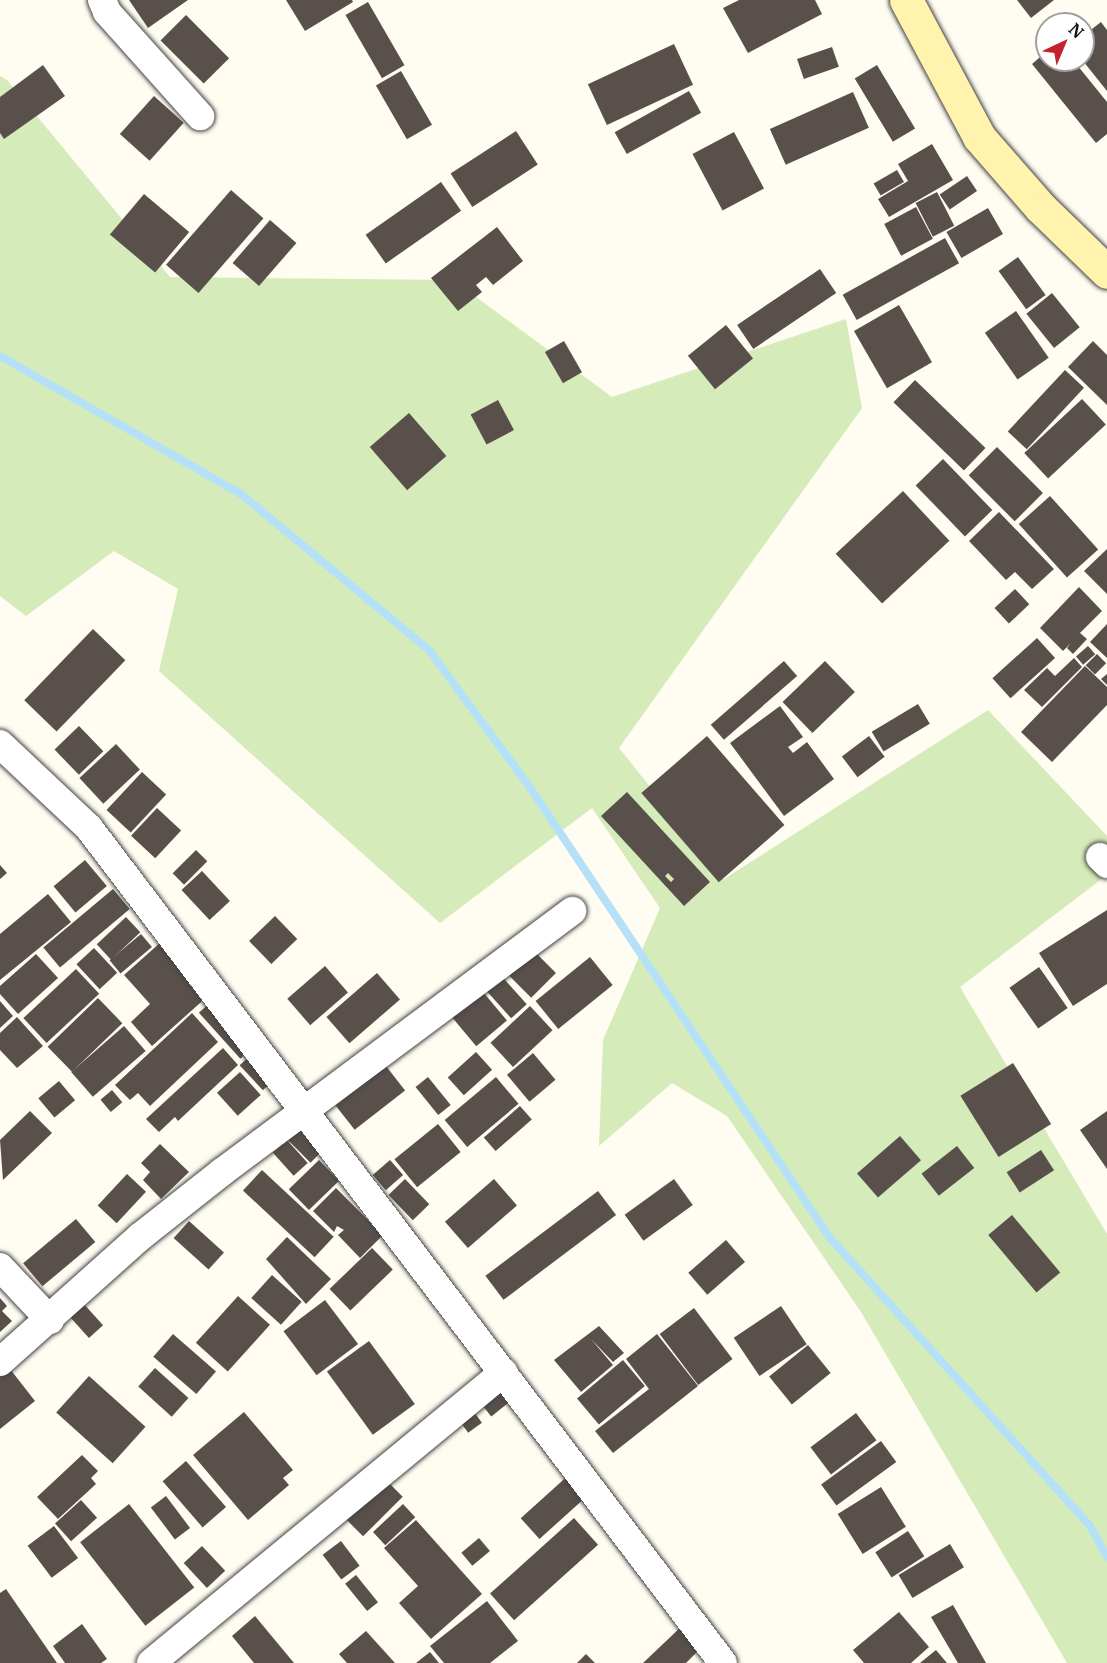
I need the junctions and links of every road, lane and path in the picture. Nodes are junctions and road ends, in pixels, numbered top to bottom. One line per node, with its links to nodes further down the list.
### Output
1 (102, 0): 3 (street)
2 (906, 0): 4 (street)
3 (200, 116)
4 (1103, 260)
5 (0, 744): 7 (street)
6 (572, 912): 7 (street)
7 (305, 1109): 9 (street); 11 (street)
8 (0, 1267): 9 (street)
9 (50, 1320): 10 (street)
10 (0, 1362)
11 (504, 1372): 12 (street); 13 (street)
12 (151, 1663)
13 (723, 1663)

